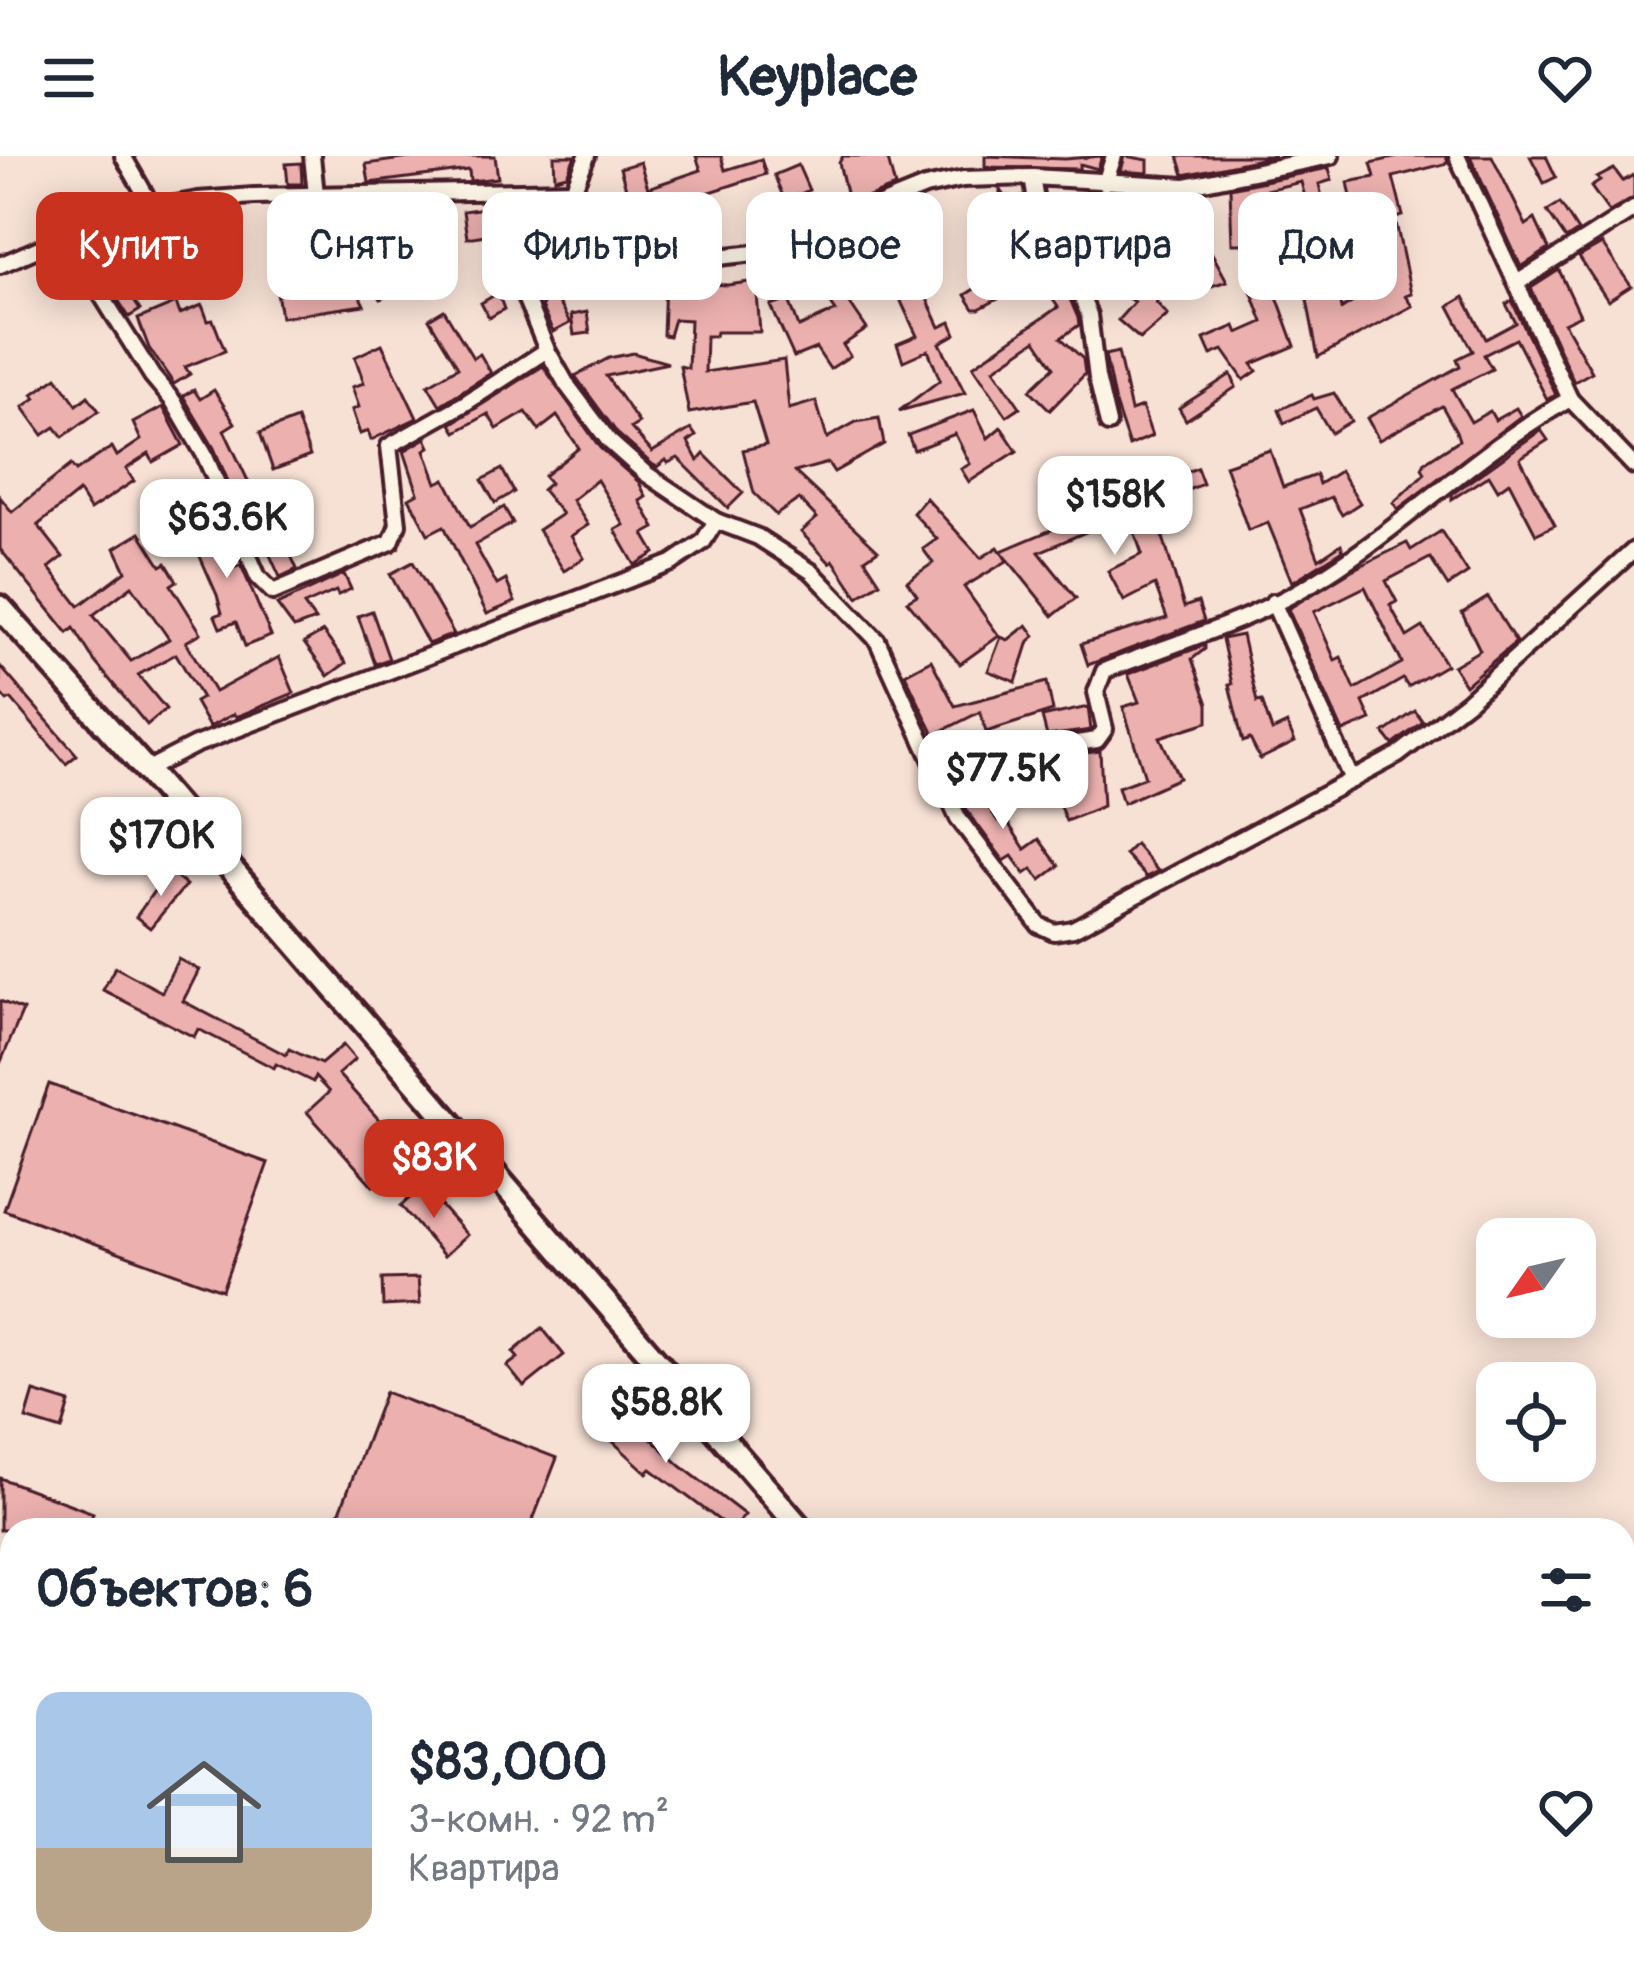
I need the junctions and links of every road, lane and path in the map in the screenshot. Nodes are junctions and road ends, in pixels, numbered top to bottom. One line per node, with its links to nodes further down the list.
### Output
1 (123, 156): 10 (street)
2 (312, 156): 11 (street)
3 (587, 156): 9 (street)
4 (1114, 156): 8 (street)
5 (1326, 156): 8 (street)
6 (1457, 156): 17 (street)
7 (1032, 177): 8 (street); 15 (street); 22 (street)
8 (1105, 183)
9 (573, 190): 12 (street)
10 (144, 192)
11 (316, 192)
12 (458, 192)
13 (1634, 209): 17 (street)
14 (36, 249): 16 (street)
15 (722, 257)
16 (0, 265)
17 (1517, 284): 21 (street)
18 (104, 300): 20 (street)
19 (526, 300): 20 (street)
20 (547, 350): 24 (street)
21 (1570, 399): 23 (street); 26 (street)
22 (1108, 424)
23 (1634, 466)
24 (716, 521): 28 (street); 29 (street)
25 (1634, 550): 30 (street)
26 (1273, 602): 28 (street); 30 (street)
27 (0, 607): 29 (main road)
28 (935, 767): 30 (street)
29 (146, 770): 31 (main road)
30 (1352, 780)
31 (792, 1518)

